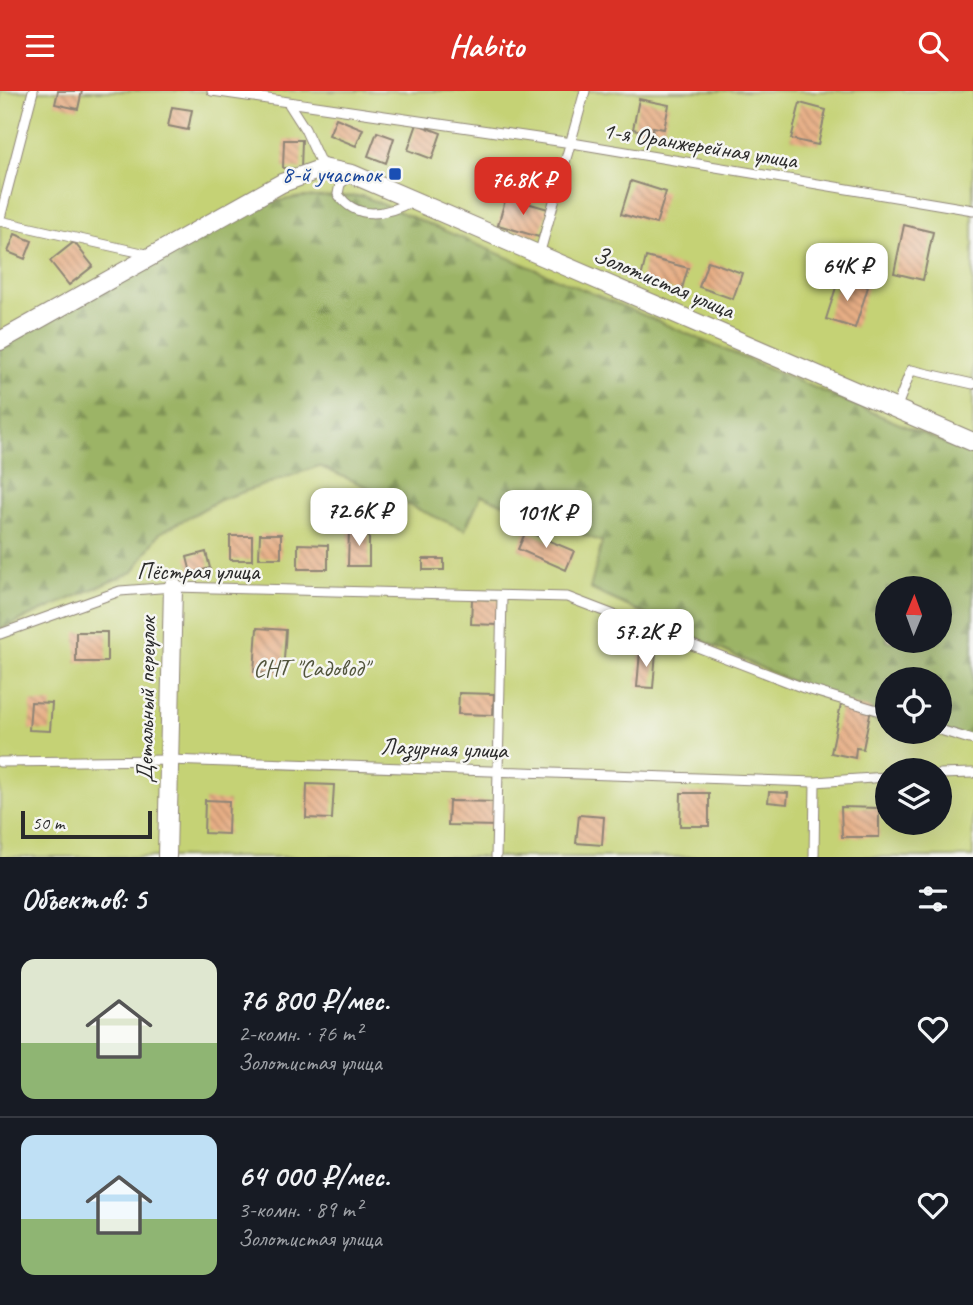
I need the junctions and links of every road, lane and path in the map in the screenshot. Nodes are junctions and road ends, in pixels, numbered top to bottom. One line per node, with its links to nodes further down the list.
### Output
1 (33, 91): 10 (lane)
2 (212, 91): 4 (lane, 1-я Оранжерейная улица)
3 (585, 91): 5 (lane)
4 (289, 104): 5 (lane, 1-я Оранжерейная улица); 6 (lane)
5 (572, 143): 9 (lane, 1-я Оранжерейная улица); 12 (lane)
6 (323, 168): 7 (street, Золотистая улица); 11 (street)
7 (352, 174): 8 (street, Золотистая улица); 8 (lane)
8 (413, 200): 12 (street, Золотистая улица)
9 (973, 210)
10 (0, 220): 11 (lane)
11 (153, 255): 13 (street)
12 (539, 255): 15 (street, Золотистая улица)
13 (0, 341)
14 (973, 384): 15 (lane)
15 (897, 409): 16 (street, Золотистая улица)
16 (973, 442)
17 (173, 587): 18 (lane, Пёстрая улица); 19 (lane, Пёстрая улица); 23 (street, Детальный переулок)
18 (502, 597): 20 (lane, Пёстрая улица); 25 (lane)
19 (0, 635)
20 (875, 709)
21 (952, 734): 22 (lane)
22 (973, 740)
23 (169, 760): 24 (lane, Лазурная улица); 25 (lane, Лазурная улица); 30 (street, Детальный переулок)
24 (0, 762)
25 (498, 769): 29 (lane, Лазурная улица); 31 (lane)
26 (973, 773): 27 (lane)
27 (952, 774)
28 (875, 779): 29 (lane, Лазурная улица)
29 (815, 782): 32 (lane)
30 (167, 857)
31 (496, 857)
32 (814, 857)

